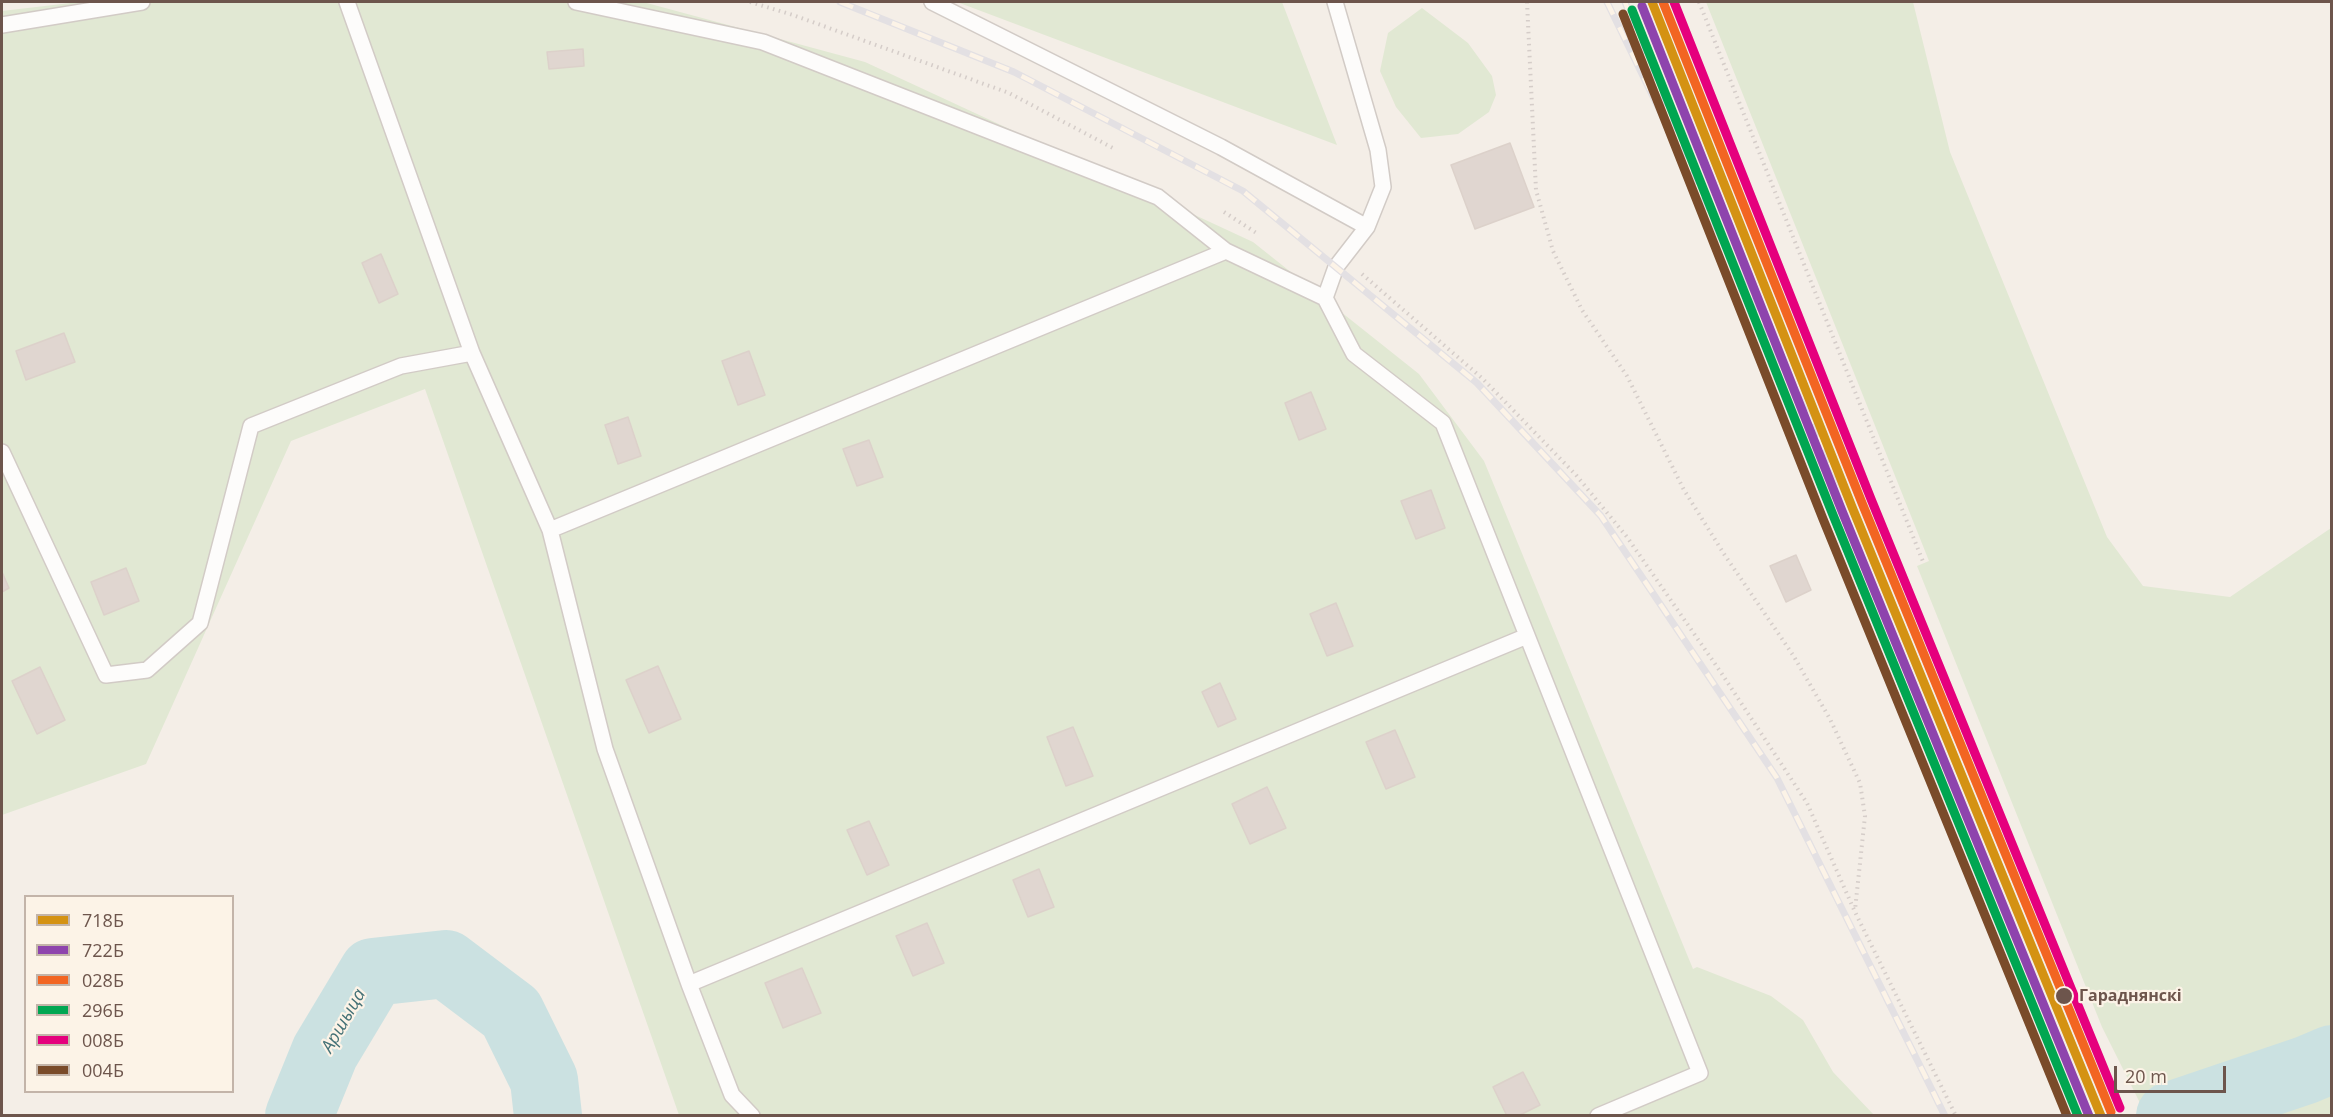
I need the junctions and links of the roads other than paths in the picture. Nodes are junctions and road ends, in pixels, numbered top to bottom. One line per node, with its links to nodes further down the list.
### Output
1 (142, 2): 6 (lane)
2 (347, 2): 10 (lane)
3 (576, 2): 8 (lane)
4 (932, 2): 7 (lane)
5 (1335, 2): 7 (lane)
6 (2, 25)
7 (1367, 227): 9 (lane)
8 (1226, 251): 9 (lane); 12 (lane)
9 (1325, 298): 13 (lane)
10 (472, 353): 11 (lane); 12 (lane)
11 (2, 452)
12 (550, 530): 14 (lane)
13 (1527, 636): 14 (lane); 16 (lane)
14 (689, 984): 15 (lane)
15 (753, 1116)
16 (1598, 1116)

